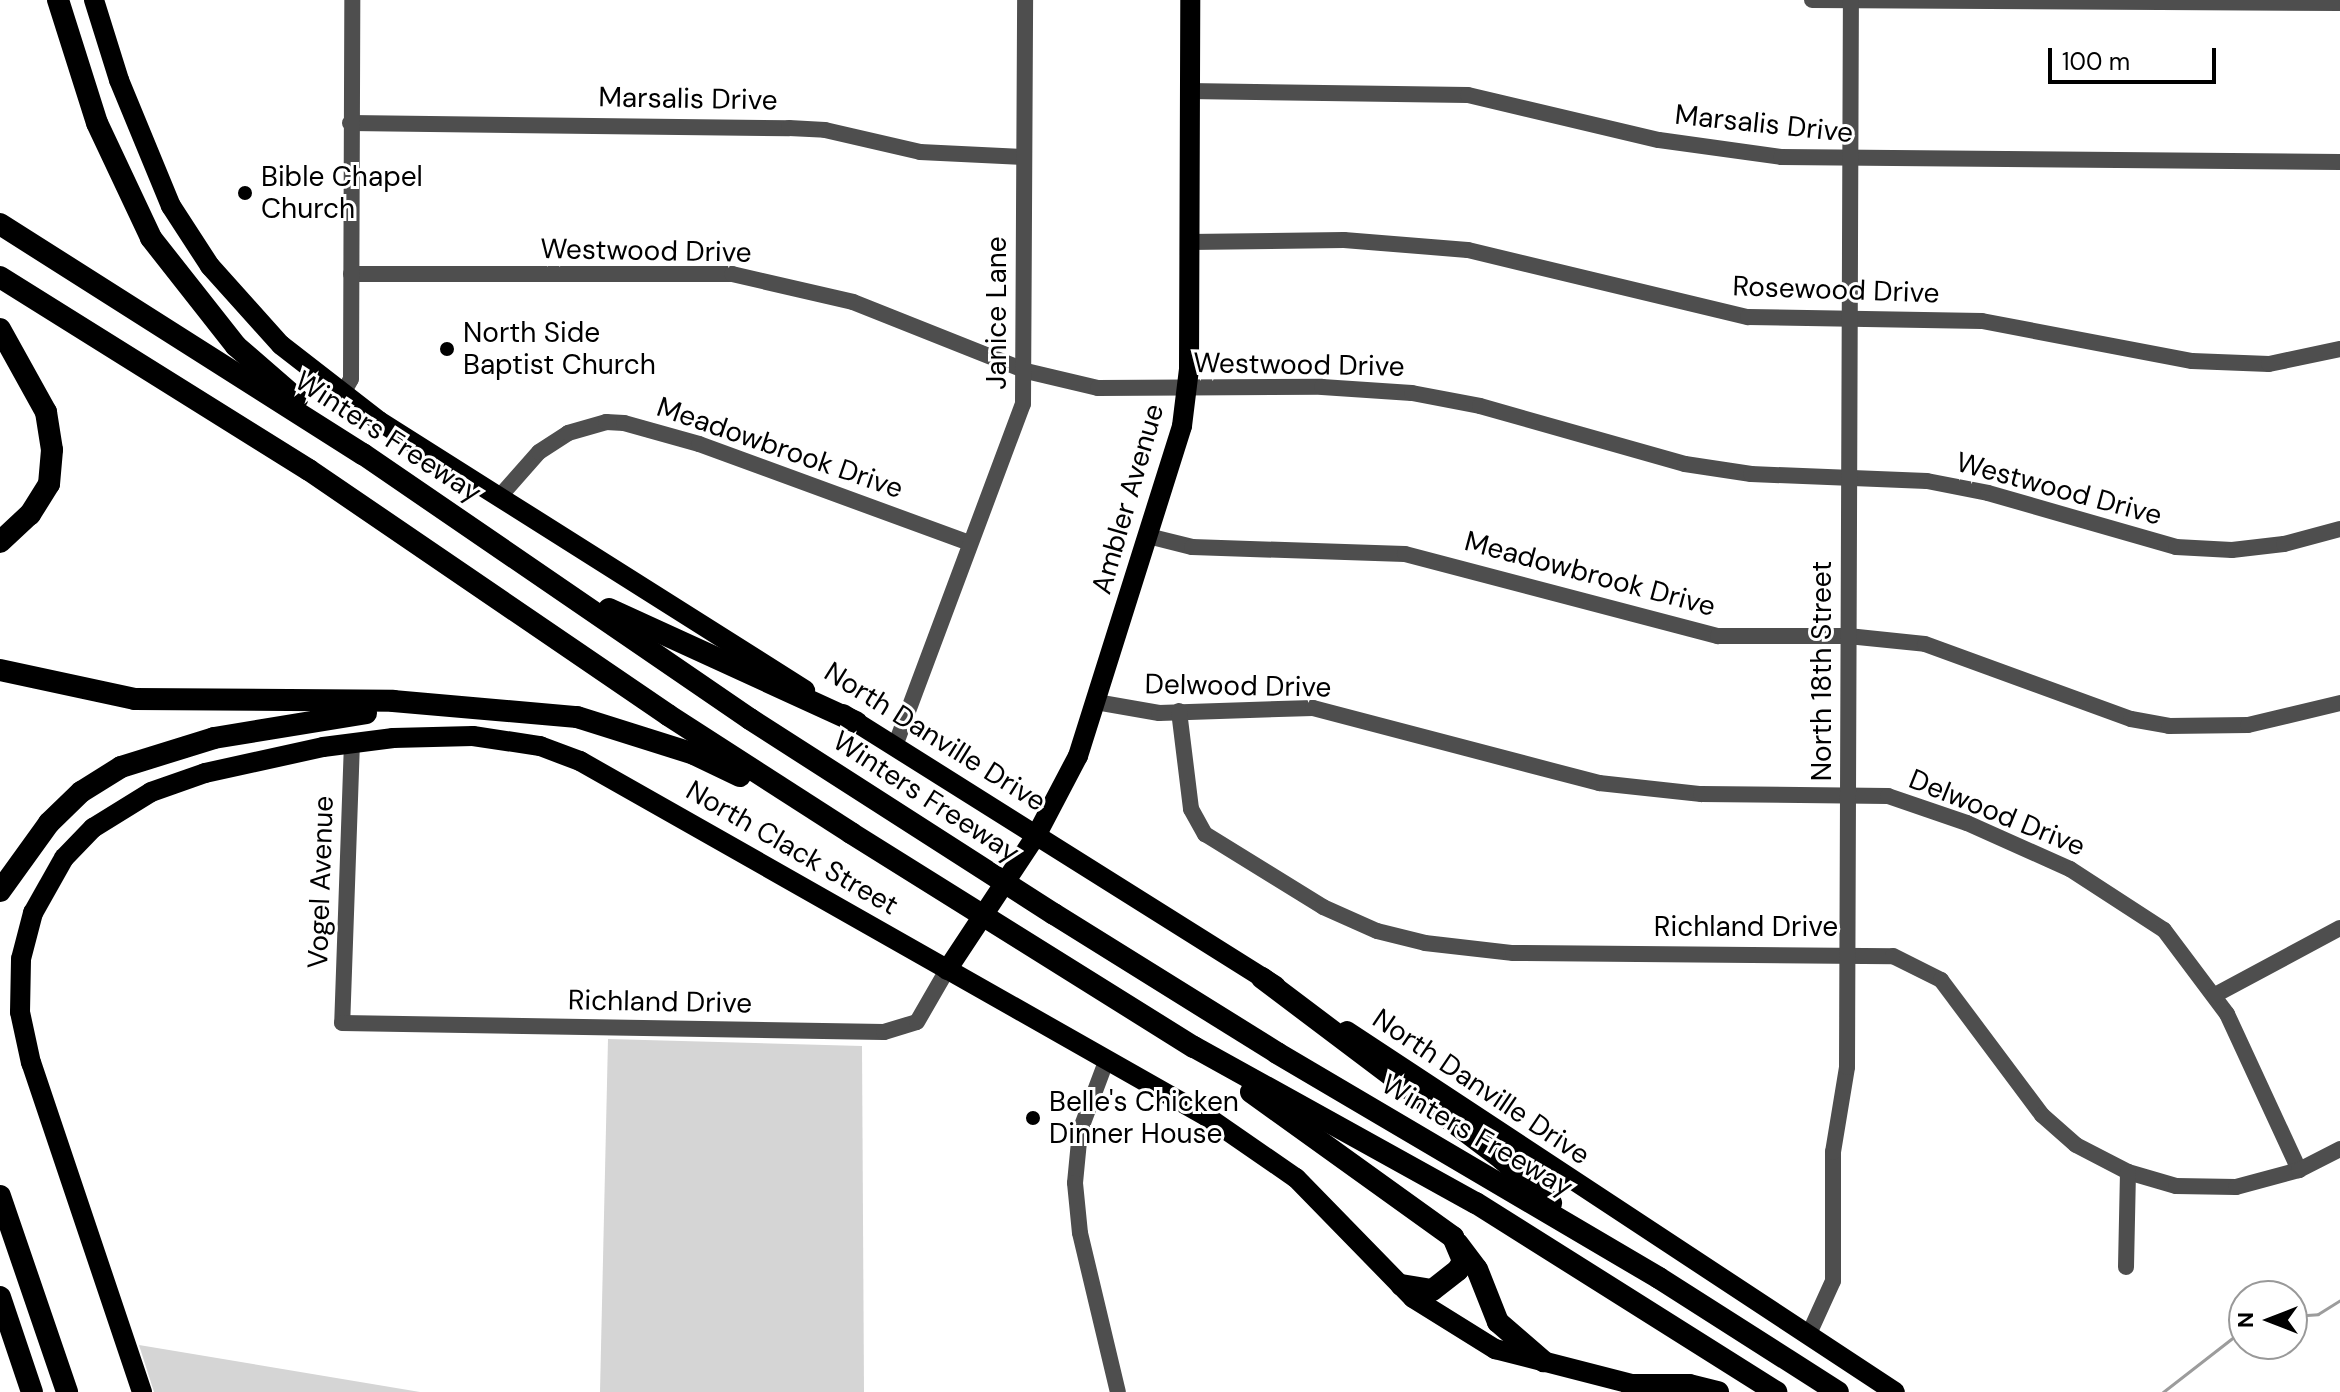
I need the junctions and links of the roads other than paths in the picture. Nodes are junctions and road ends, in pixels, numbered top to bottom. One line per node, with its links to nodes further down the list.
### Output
1 (58, 0): 24 (highway)
2 (94, 0): 23 (main road, North Danville Drive)
3 (352, 0): 10 (street)
4 (1025, 0): 11 (street, Janice Lane)
5 (1190, 0): 9 (main road, Ambler Avenue)
6 (1812, 0): 7 (street)
7 (1851, 0): 8 (street); 12 (street, North 18th Street)
8 (2340, 3)
9 (1188, 91): 12 (street, Marsalis Drive); 15 (main road, Ambler Avenue)
10 (350, 123): 11 (street, Marsalis Drive); 16 (street)
11 (1023, 157): 21 (street, Janice Lane)
12 (1851, 161): 13 (street, Marsalis Drive); 18 (street, North 18th Street)
13 (2340, 162)
14 (0, 224): 24 (highway, Winters Freeway)
15 (1189, 242): 18 (street, Rosewood Drive); 22 (main road, Ambler Avenue)
16 (351, 274): 21 (street, Westwood Drive); 23 (street)
17 (0, 277): 42 (highway, Winters Freeway)
18 (1848, 318): 20 (street, Rosewood Drive); 25 (street, North 18th Street)
19 (0, 329): 29 (highway)
20 (2340, 349)
21 (1026, 371): 22 (street, Westwood Drive); 30 (street, Janice Lane)
22 (1187, 388): 25 (street, Westwood Drive); 28 (main road, Ambler Avenue)
23 (342, 395): 26 (main road, North Danville Drive)
24 (363, 454): 31 (highway, Winters Freeway)
25 (1849, 478): 27 (street, Westwood Drive); 32 (street, North 18th Street)
26 (501, 495): 30 (street, Meadowbrook Drive); 38 (main road, North Danville Drive)
27 (2340, 529)
28 (1148, 536): 32 (street, Meadowbrook Drive); 34 (main road, Ambler Avenue)
29 (0, 542)
30 (969, 543): 40 (street, Janice Lane)
31 (527, 566): 38 (highway); 57 (highway, Winters Freeway)
32 (1848, 636): 35 (street, Meadowbrook Drive); 41 (street, North 18th Street)
33 (0, 670): 36 (highway)
34 (1096, 702): 37 (street, Delwood Drive); 43 (main road, Ambler Avenue)
35 (2340, 703)
36 (498, 706): 42 (highway); 44 (highway)
37 (1179, 711): 41 (street, Delwood Drive); 46 (street, Richland Drive)
38 (856, 722): 40 (main road, North Danville Drive)
39 (352, 742): 47 (main road, North Clack Street); 50 (street, Vogel Avenue); 69 (main road, North Clack Street)
40 (895, 746): 43 (main road, North Danville Drive)
41 (1848, 795): 46 (street, North 18th Street); 49 (street, Delwood Drive)
42 (851, 833): 51 (highway, Winters Freeway)
43 (1037, 834): 47 (main road, Ambler Avenue); 48 (main road, North Danville Drive)
44 (0, 891)
45 (2340, 928): 49 (street)
46 (1847, 952): 55 (street, Richland Drive); 62 (street, North 18th Street)
47 (947, 970): 50 (street, Richland Drive); 52 (main road, North Clack Street)
48 (1262, 978): 57 (highway); 62 (main road, North Danville Drive)
49 (2215, 995): 54 (street, Delwood Drive)
50 (342, 1023)
51 (1194, 1047): 58 (highway); 73 (highway, Winters Freeway)
52 (1107, 1059): 60 (main road, North Clack Street); 70 (street)
53 (2340, 1149): 54 (street, Richland Drive)
54 (2299, 1170): 55 (street, Richland Drive)
55 (2128, 1172): 59 (street)
56 (0, 1196): 68 (highway)
57 (1588, 1235): 74 (highway, Winters Freeway)
58 (1453, 1237): 60 (highway); 64 (highway)
59 (2126, 1267)
60 (1401, 1285): 64 (main road, North Clack Street)
61 (0, 1297): 63 (highway)
62 (1808, 1336): 75 (main road, North Danville Drive)
63 (14, 1341): 66 (highway); 67 (highway)
64 (1543, 1361): 65 (main road, North Clack Street)
65 (1631, 1388): 71 (main road, North Clack Street); 72 (highway)
66 (18, 1392)
67 (32, 1392)
68 (67, 1392)
69 (142, 1392)
70 (1118, 1392)
71 (1662, 1392)
72 (1718, 1392)
73 (1776, 1392)
74 (1838, 1392)
75 (1895, 1392)

